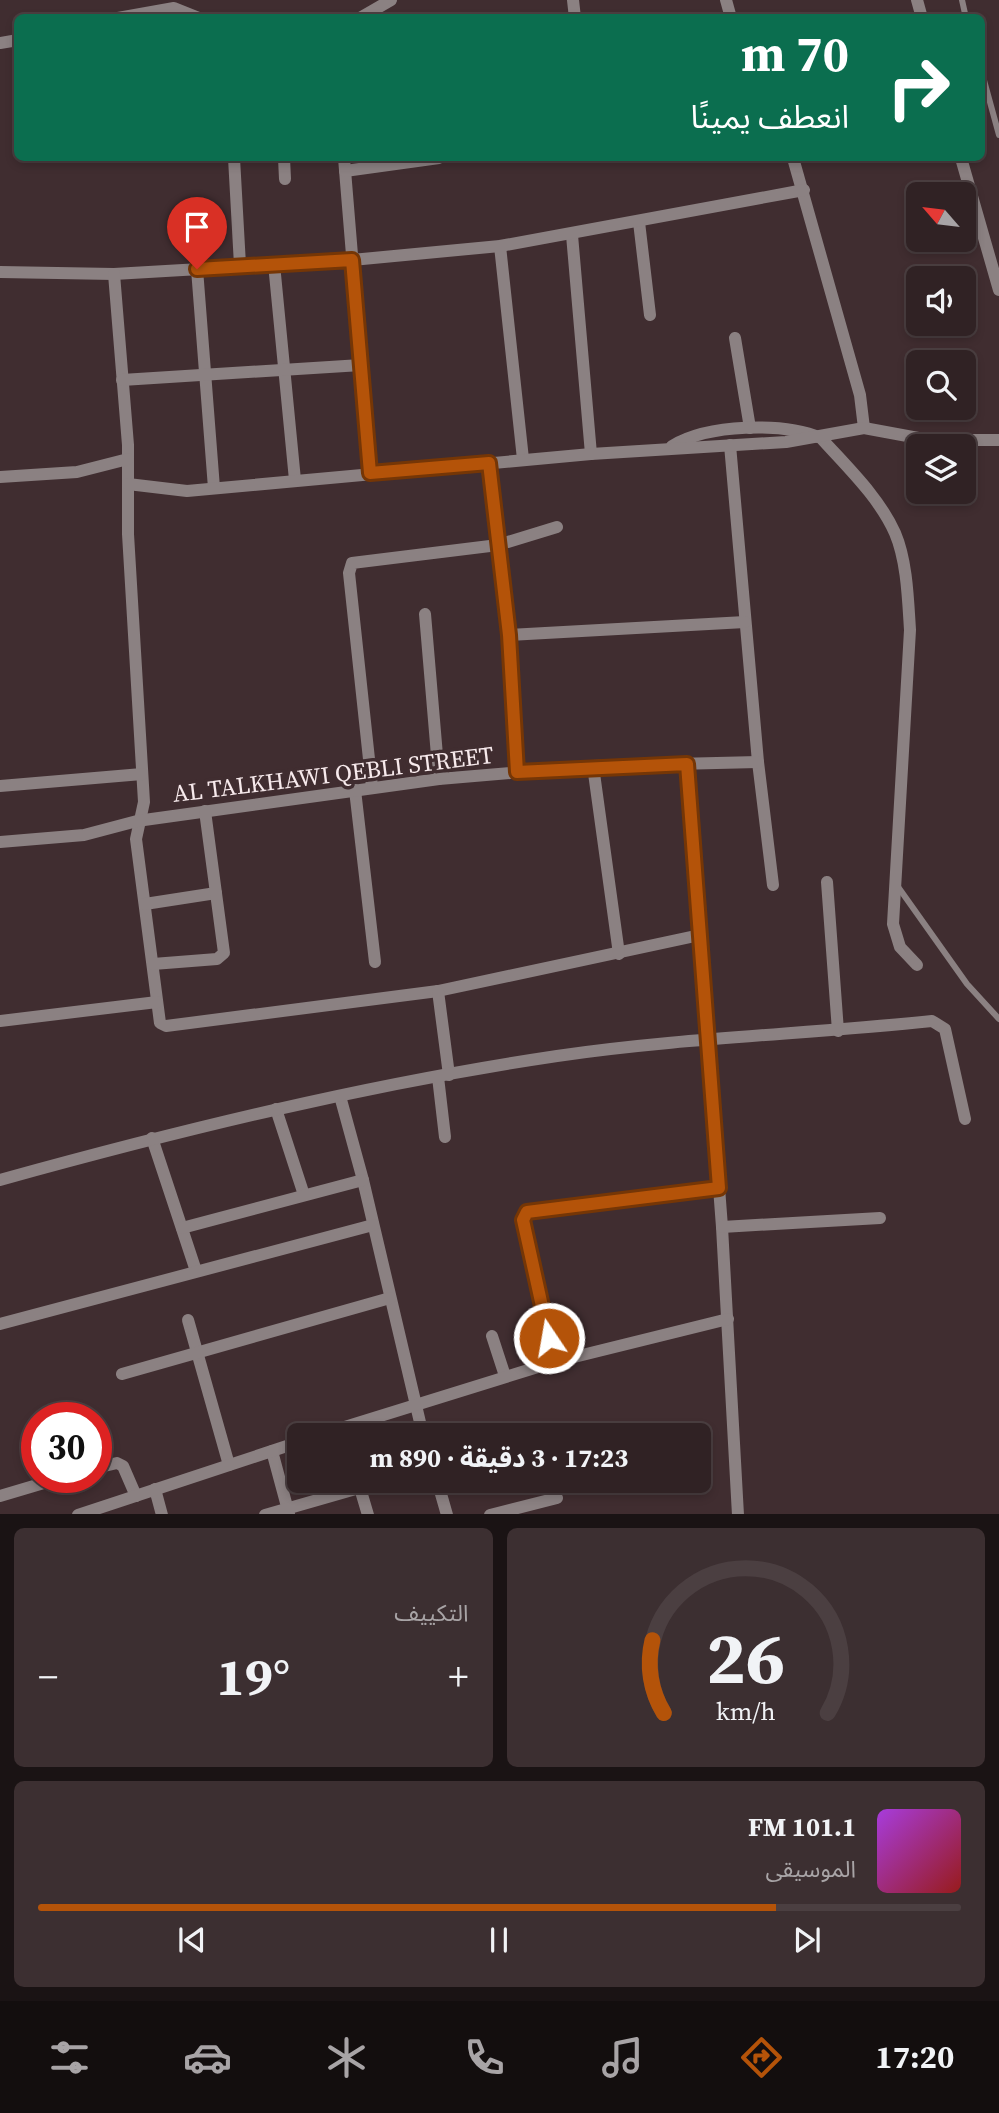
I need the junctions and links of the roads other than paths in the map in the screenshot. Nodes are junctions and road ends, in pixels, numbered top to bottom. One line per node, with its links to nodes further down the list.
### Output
1 (391, 0): 4 (street)
2 (140, 14): 3 (street)
3 (189, 14)
4 (367, 14)
5 (985, 84): 6 (lane)
6 (999, 135)
7 (234, 161): 21 (street)
8 (284, 161): 14 (street)
9 (344, 161): 13 (street)
10 (417, 161): 13 (street)
11 (794, 161): 15 (street)
12 (962, 161): 25 (street)
13 (345, 171): 19 (street)
14 (285, 179)
15 (804, 190): 16 (street); 33 (street)
16 (639, 222): 17 (street); 26 (street)
17 (572, 235): 18 (street); 38 (street)
18 (500, 246): 19 (street); 40 (street)
19 (352, 260): 20 (street); 28 (street)
20 (274, 264): 21 (street); 29 (street)
21 (240, 265): 22 (street)
22 (197, 269): 24 (street); 30 (street)
23 (0, 272): 24 (street)
24 (114, 274): 31 (street)
25 (999, 290)
26 (650, 315)
27 (735, 338): 32 (street)
28 (361, 365): 29 (street); 42 (street)
29 (285, 370): 30 (street); 44 (street)
30 (205, 375): 31 (street); 46 (street)
31 (122, 380): 39 (street)
32 (750, 428): 34 (street); 37 (street)
33 (863, 428): 34 (street); 35 (street)
34 (821, 438): 36 (street); 65 (street)
35 (999, 440)
36 (730, 445): 37 (street); 50 (street)
37 (667, 449): 38 (street)
38 (591, 454): 40 (street)
39 (128, 459): 43 (street); 45 (street)
40 (523, 459): 41 (street)
41 (489, 463): 42 (street); 48 (street)
42 (370, 473): 44 (street)
43 (0, 477)
44 (295, 480): 46 (street)
45 (128, 484): 46 (street); 56 (street)
46 (214, 488)
47 (557, 527): 48 (street)
48 (498, 545): 51 (street); 59 (street)
49 (425, 614): 57 (street)
50 (745, 622): 51 (street); 52 (street)
51 (509, 635): 55 (street)
52 (758, 762): 53 (street, AL TALKHAWI QEBLI STREET); 66 (street)
53 (687, 764): 54 (street, AL TALKHAWI QEBLI STREET); 69 (street)
54 (593, 766): 55 (street, AL TALKHAWI QEBLI STREET); 70 (street)
55 (517, 772): 57 (street, AL TALKHAWI QEBLI STREET)
56 (142, 774): 58 (street); 62 (street)
57 (439, 779): 59 (street, AL TALKHAWI QEBLI STREET)
58 (0, 786)
59 (372, 788): 60 (street, AL TALKHAWI QEBLI STREET)
60 (355, 790): 61 (street, AL TALKHAWI QEBLI STREET); 71 (street)
61 (205, 811): 62 (street, AL TALKHAWI QEBLI STREET); 67 (street)
62 (137, 821): 63 (street, AL TALKHAWI QEBLI STREET); 68 (street)
63 (0, 842)
64 (827, 882): 78 (street)
65 (895, 882): 73 (street); 76 (lane)
66 (773, 885)
67 (216, 893): 68 (street); 72 (street)
68 (145, 904): 72 (street)
69 (700, 935): 70 (street); 79 (street)
70 (619, 954): 74 (street)
71 (374, 962)
72 (153, 964): 75 (street)
73 (917, 965)
74 (438, 991): 75 (street); 80 (street)
75 (157, 1002): 77 (street)
76 (999, 1019)
77 (0, 1021)
78 (838, 1031): 79 (street); 83 (street)
79 (708, 1042): 80 (street); 88 (street)
80 (443, 1076): 81 (street); 84 (street)
81 (340, 1096): 82 (street); 87 (street)
82 (276, 1109): 85 (street); 89 (street)
83 (965, 1119)
84 (445, 1137)
85 (152, 1138): 86 (street); 93 (street)
86 (0, 1180)
87 (363, 1180): 89 (street); 91 (street)
88 (719, 1188): 92 (street); 101 (street)
89 (304, 1195): 93 (street)
90 (880, 1218): 92 (street)
91 (373, 1225): 94 (street); 95 (street)
92 (722, 1227): 96 (street)
93 (181, 1228): 94 (street)
94 (196, 1271): 98 (street)
95 (390, 1298): 100 (street); 104 (street)
96 (728, 1319): 101 (street); 126 (street)
97 (188, 1320): 100 (street)
98 (0, 1324)
99 (492, 1336): 103 (street)
100 (197, 1352): 102 (street); 110 (street)
101 (554, 1362): 103 (street)
102 (122, 1374)
103 (505, 1376): 104 (street)
104 (413, 1403): 105 (street); 106 (street)
105 (354, 1423)
106 (419, 1423)
107 (287, 1445): 108 (street)
108 (272, 1451): 110 (street); 119 (street)
109 (112, 1464): 117 (street)
110 (229, 1465): 111 (street)
111 (155, 1489): 117 (street); 121 (street)
112 (21, 1490): 116 (street)
113 (344, 1493): 119 (street)
114 (362, 1493): 123 (street)
115 (441, 1493): 124 (street)
116 (0, 1496)
117 (136, 1496): 120 (street)
118 (557, 1498): 125 (street)
119 (288, 1511): 122 (street)
120 (78, 1514)
121 (162, 1514)
122 (265, 1514)
123 (368, 1514)
124 (447, 1514)
125 (490, 1514)
126 (738, 1514)

